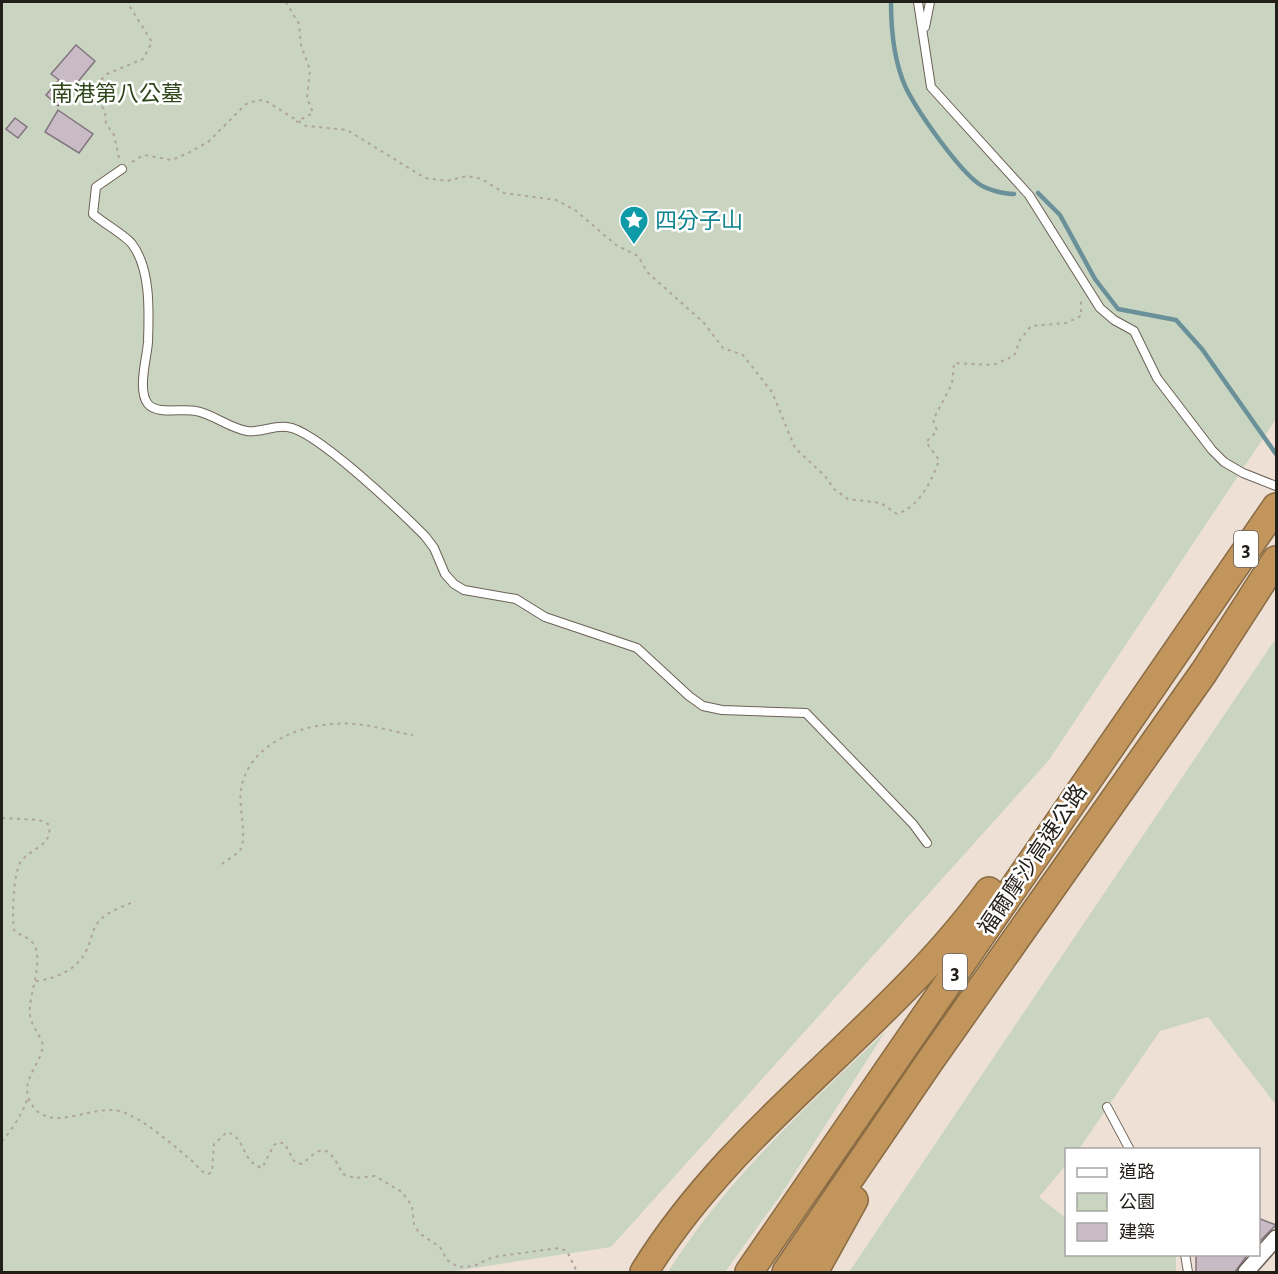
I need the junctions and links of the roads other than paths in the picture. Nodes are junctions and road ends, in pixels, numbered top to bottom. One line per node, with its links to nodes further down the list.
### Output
1 (918, 2): 3 (lane)
2 (930, 2): 3 (lane)
3 (923, 34): 5 (lane)
4 (122, 170): 9 (lane)
5 (1276, 486)
6 (1276, 507): 8 (highway, 福爾摩沙高速公路 / 3)
7 (1276, 560): 10 (highway, 福爾摩沙高速公路 / 3)
8 (1161, 671): 15 (highway); 16 (highway, 福爾摩沙高速公路 / 3)
9 (927, 843)
10 (930, 1061): 17 (highway, 福爾摩沙高速公路 / 3); 18 (highway)
11 (1107, 1107): 12 (lane)
12 (1129, 1148)
13 (1276, 1238): 20 (street)
14 (1185, 1256): 19 (lane)
15 (644, 1272)
16 (749, 1272)
17 (786, 1272)
18 (814, 1272)
19 (1188, 1272)
20 (1246, 1272)

